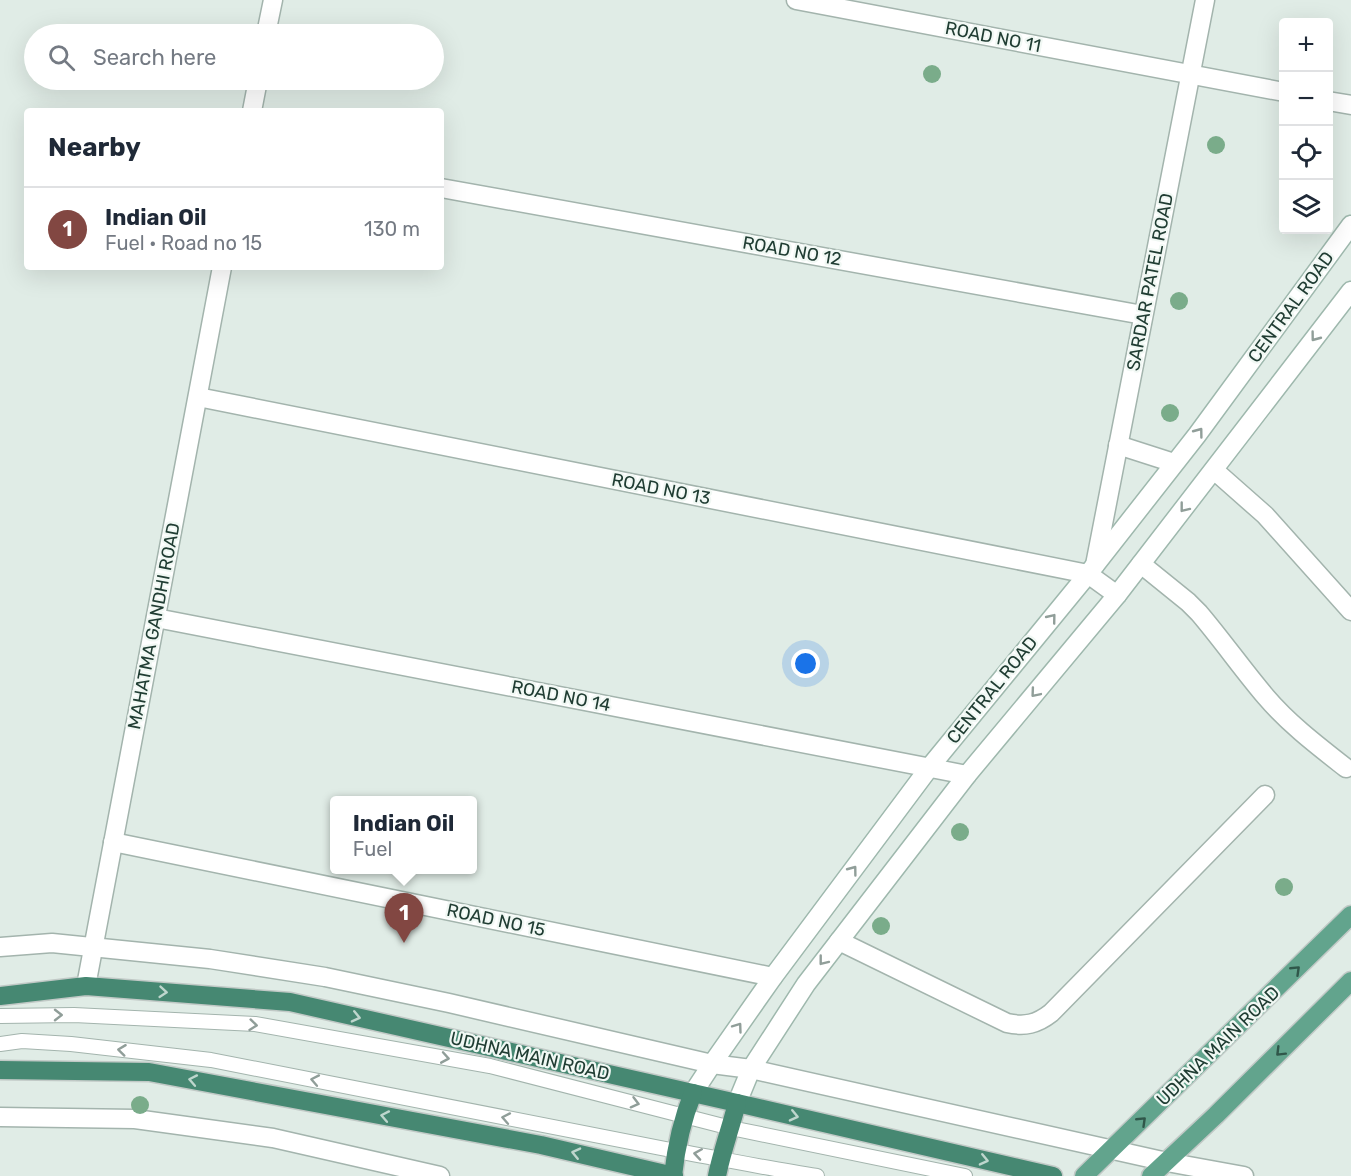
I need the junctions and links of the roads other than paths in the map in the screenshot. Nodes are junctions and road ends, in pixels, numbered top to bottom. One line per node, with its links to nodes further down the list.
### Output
1 (273, 0): 4 (street)
2 (796, 0): 5 (street, ROAD NO 11)
3 (1204, 0): 5 (street, SARDAR PATEL ROAD)
4 (269, 24)
5 (1190, 75): 7 (street, ROAD NO 11); 15 (street, SARDAR PATEL ROAD)
6 (256, 90): 10 (street)
7 (1279, 91)
8 (1333, 102): 9 (street)
9 (1351, 105)
10 (253, 108)
11 (444, 189): 15 (street, ROAD NO 12)
12 (1350, 230): 18 (street, CENTRAL ROAD, one-way to 12)
13 (221, 270): 16 (street, MAHATMA GANDHI ROAD)
14 (1351, 291): 19 (street, CENTRAL ROAD, one-way to 19)
15 (1143, 315): 17 (street, SARDAR PATEL ROAD)
16 (198, 397): 21 (street, ROAD NO 13); 24 (street, MAHATMA GANDHI ROAD)
17 (1118, 445): 18 (street); 21 (street, SARDAR PATEL ROAD)
18 (1174, 463): 21 (street, CENTRAL ROAD)
19 (1214, 470): 20 (street, CENTRAL ROAD, one-way to 20); 23 (street)
20 (1141, 564): 22 (street, CENTRAL ROAD); 26 (street)
21 (1091, 569): 22 (street, ROAD NO 13); 25 (street, CENTRAL ROAD, one-way to 21)
22 (1117, 595): 27 (street, CENTRAL ROAD, one-way to 27)
23 (1351, 610)
24 (156, 618): 25 (street, ROAD NO 14); 29 (street, MAHATMA GANDHI ROAD)
25 (929, 768): 27 (street, ROAD NO 14); 34 (street, CENTRAL ROAD, one-way to 25)
26 (1346, 768)
27 (967, 775): 31 (street, CENTRAL ROAD)
28 (1265, 795): 31 (street)
29 (113, 842): 33 (street, MAHATMA GANDHI ROAD); 34 (street, ROAD NO 15)
30 (1351, 915): 48 (main road, UDHNA MAIN ROAD, one-way to 30)
31 (839, 941): 41 (street, CENTRAL ROAD, one-way to 41)
32 (0, 947): 33 (street)
33 (93, 947): 36 (street, MAHATMA GANDHI ROAD); 40 (street)
34 (773, 977): 40 (street, CENTRAL ROAD, one-way to 34)
35 (1351, 981): 50 (main road, one-way to 50)
36 (86, 986): 37 (highway, UDHNA MAIN ROAD); 43 (highway, UDHNA MAIN ROAD, one-way to 43)
37 (0, 996)
38 (0, 1016): 45 (lane, one-way to 45)
39 (0, 1044): 49 (lane, one-way to 39)
40 (712, 1064): 41 (street); 43 (street, CENTRAL ROAD)
41 (751, 1069): 44 (street, CENTRAL ROAD); 48 (street)
42 (0, 1070): 53 (highway, one-way to 42)
43 (693, 1093): 44 (highway, UDHNA MAIN ROAD); 45 (highway, CENTRAL ROAD)
44 (737, 1103): 47 (highway); 56 (highway, UDHNA MAIN ROAD, one-way to 56)
45 (684, 1116): 47 (lane); 49 (highway, CENTRAL ROAD)
46 (0, 1117): 52 (street)
47 (731, 1128): 51 (highway); 55 (lane)
48 (1112, 1150): 50 (street); 57 (main road, UDHNA MAIN ROAD)
49 (676, 1151): 51 (lane, one-way to 49); 53 (highway, CENTRAL ROAD)
50 (1167, 1162): 58 (main road); 59 (street)
51 (718, 1167): 54 (lane)
52 (440, 1176)
53 (674, 1176)
54 (817, 1176)
55 (965, 1176)
56 (1053, 1176)
57 (1084, 1176)
58 (1151, 1176)
59 (1244, 1176)

